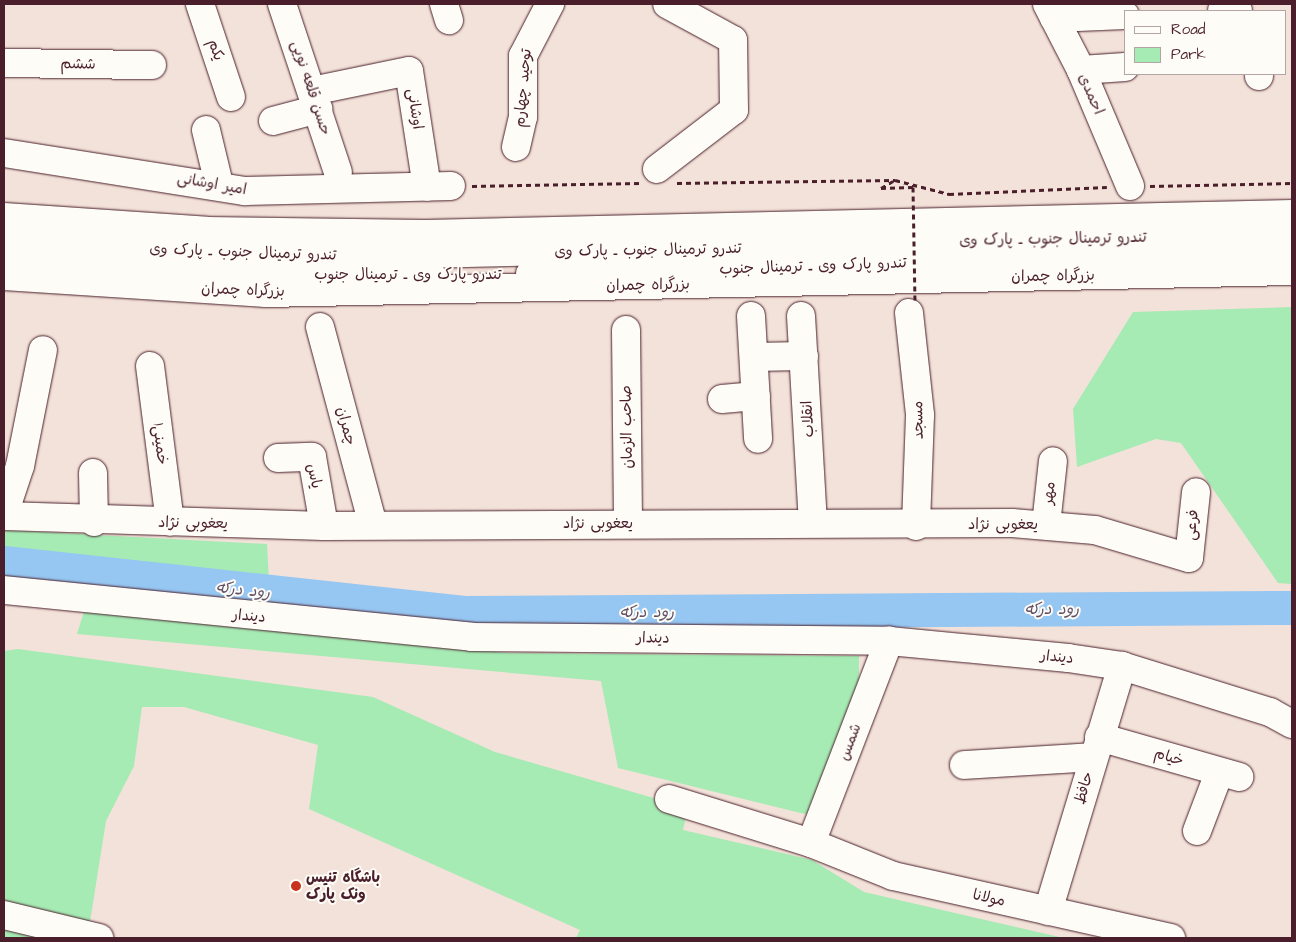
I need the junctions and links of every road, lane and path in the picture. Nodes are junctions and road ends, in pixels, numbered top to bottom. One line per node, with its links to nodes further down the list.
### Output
1 (200, 4): 11 (main road, یکم)
2 (282, 4): 12 (main road, حسن قلعه نویی)
3 (550, 4): 15 (main road, توحید چهارم)
4 (666, 4): 18 (main road)
5 (1050, 11): 6 (main road); 10 (main road, احمدی)
6 (1124, 15)
7 (4, 63): 8 (main road, ششم)
8 (152, 65)
9 (1124, 67): 10 (main road)
10 (1081, 70): 23 (main road, احمدی)
11 (231, 97)
12 (315, 100): 13 (main road); 17 (main road, حسن قلعه نویی); 22 (main road, اوشانی)
13 (273, 121)
14 (206, 130): 21 (main road)
15 (516, 147)
16 (4, 153): 21 (main road, امیر اوشانی)
17 (338, 172)
18 (658, 179): 19 (path); 22 (path)
19 (895, 180): 23 (path); 32 (path, bridge)
20 (1292, 183): 23 (path)
21 (219, 184): 22 (main road, امیر اوشانی)
22 (439, 186)
23 (1130, 186)
24 (1292, 214): 25 (main road)
25 (4, 217)
26 (1292, 234): 27 (main road, تندرو ترمینال جنوب ـ پارک وی)
27 (4, 237)
28 (1292, 256): 29 (main road, تندرو پارک وی ـ ترمینال جنوب)
29 (4, 258)
30 (1292, 271): 31 (main road, بزرگراه چمران)
31 (4, 276)
32 (912, 308): 56 (main road, مسجد)
33 (751, 316): 39 (main road)
34 (801, 316): 38 (main road, انقلاب)
35 (320, 327): 53 (main road, چمران)
36 (626, 330): 52 (main road, صاحب الزمان)
37 (43, 350): 48 (main road)
38 (804, 356): 39 (main road); 51 (main road, انقلاب)
39 (754, 357): 41 (main road)
40 (150, 366): 50 (main road, lخمینی)
41 (756, 396): 42 (main road); 43 (main road)
42 (722, 399)
43 (758, 439)
44 (278, 458): 55 (main road, یاس)
45 (1053, 461): 54 (main road, مهر)
46 (93, 473): 49 (main road)
47 (1196, 492): 57 (main road, فرعی)
48 (4, 515): 49 (main road, یعغوبی نژاد)
49 (94, 522): 50 (main road, یعغوبی نژاد)
50 (170, 522): 55 (main road, یعغوبی نژاد)
51 (813, 522): 52 (main road, یعغوبی نژاد); 56 (main road, یعغوبی نژاد)
52 (628, 524): 53 (main road, یعغوبی نژاد)
53 (373, 525): 55 (main road, یعغوبی نژاد)
54 (1046, 525): 56 (main road, یعغوبی نژاد); 57 (main road, یعغوبی نژاد)
55 (324, 526)
56 (916, 526)
57 (1189, 558)
58 (4, 590): 59 (main road, دیندار)
59 (889, 641): 60 (main road, دیندار); 66 (main road, شمس)
60 (1122, 666): 61 (main road, دیندار); 62 (main road, حافظ)
61 (1292, 724)
62 (1096, 747): 63 (main road); 65 (main road, خیام); 67 (main road, حافظ)
63 (964, 765)
64 (669, 798): 66 (main road, مولانا)
65 (1197, 831)
66 (812, 843): 67 (main road, مولانا)
67 (1048, 910): 70 (main road, مولانا)
68 (4, 915): 69 (main road)
69 (99, 938)
70 (1171, 938)

